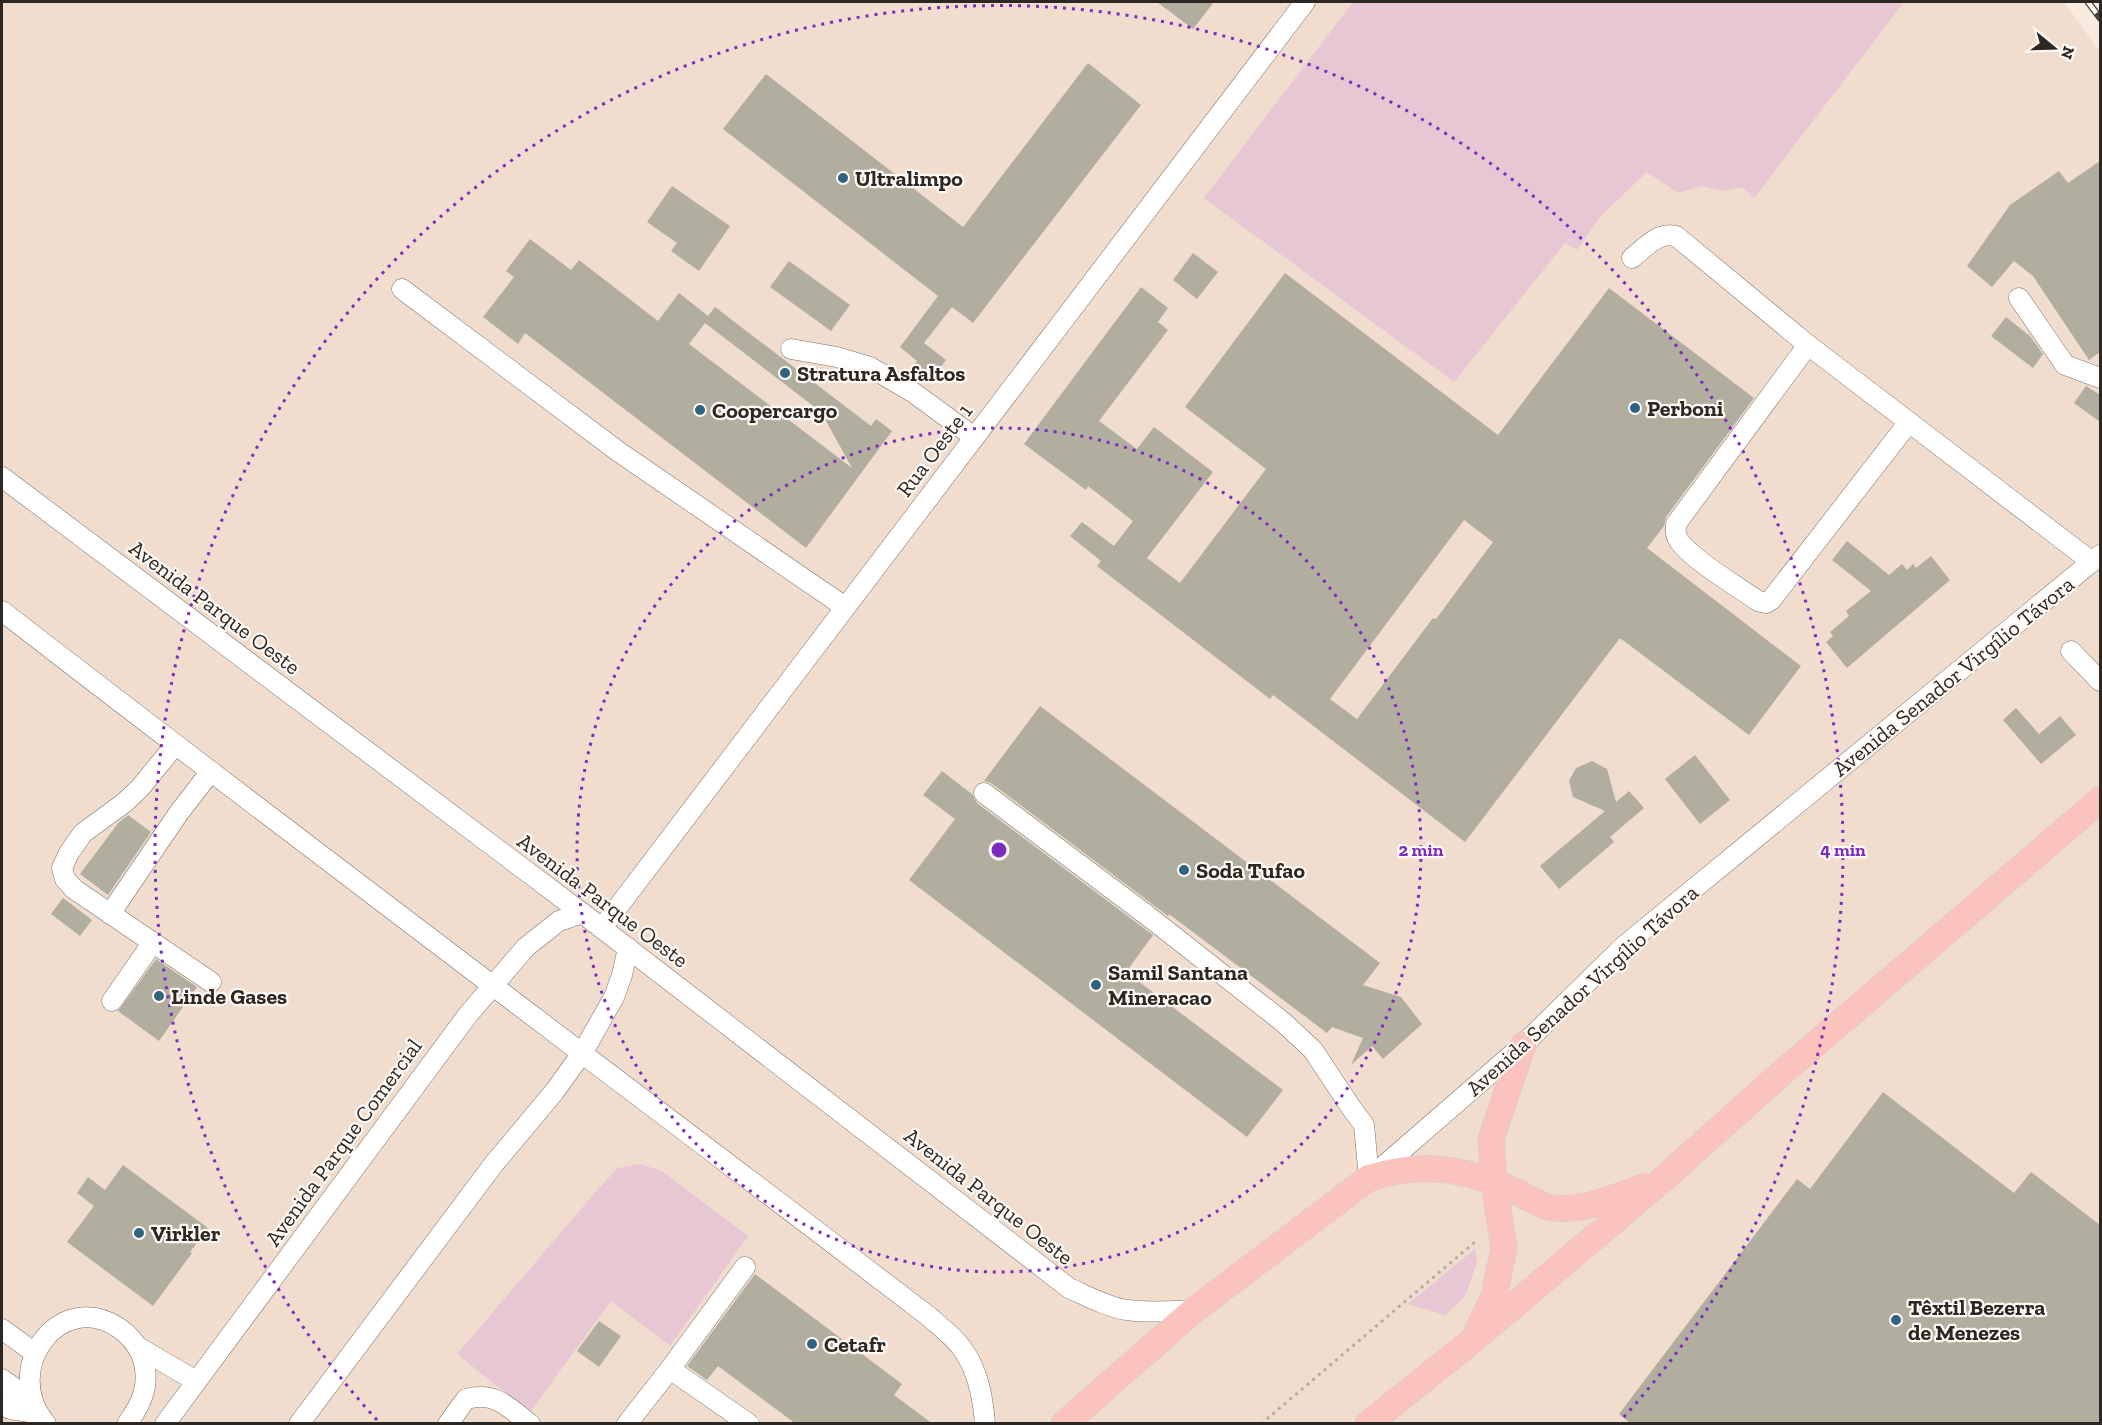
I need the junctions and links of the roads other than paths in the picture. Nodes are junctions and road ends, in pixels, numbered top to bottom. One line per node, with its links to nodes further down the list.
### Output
1 (1305, 2): 9 (street, Rua Oeste 1)
2 (1632, 258): 5 (street)
3 (402, 289): 12 (street)
4 (2019, 298): 7 (street)
5 (1808, 345): 8 (street); 8 (street)
6 (791, 349): 9 (street)
7 (2100, 378)
8 (1909, 422): 11 (street)
9 (974, 437): 12 (street, Rua Oeste 1)
10 (2, 477): 20 (street, Avenida Parque Oeste)
11 (2096, 559): 28 (street, Avenida Senador Virgílio Távora)
12 (845, 607): 22 (street, Rua Oeste 1)
13 (2, 611): 16 (street)
14 (2071, 651): 15 (street)
15 (2100, 681)
16 (175, 745): 17 (street); 21 (street)
17 (211, 771): 21 (street); 26 (street)
18 (984, 793): 30 (street)
19 (2100, 800): 31 (main road)
20 (582, 913): 22 (street, Avenida Parque Oeste); 26 (street, Avenida Parque Comercial)
21 (110, 914): 23 (street)
22 (602, 928): 24 (street, Avenida Parque Oeste)
23 (153, 942): 25 (street); 27 (street)
24 (628, 948): 29 (street); 34 (street, Avenida Parque Oeste)
25 (211, 982)
26 (493, 985): 29 (street); 41 (street, Avenida Parque Comercial)
27 (112, 1001)
28 (1523, 1045): 30 (street, Avenida Senador Virgílio Távora); 32 (main road)
29 (583, 1052): 46 (street); 51 (street)
30 (1369, 1178): 32 (main road); 34 (main road, Avenida Senador Virgílio Távora)
31 (1661, 1181): 32 (main road); 36 (main road)
32 (1494, 1183): 36 (main road)
33 (745, 1266): 39 (street)
34 (1194, 1310): 52 (main road, Avenida Senador Virgílio Távora)
35 (2, 1329): 38 (street)
36 (1473, 1340): 53 (main road)
37 (138, 1347): 38 (street); 41 (street); 44 (street)
38 (32, 1351): 43 (street)
39 (670, 1370): 49 (street); 50 (street)
40 (2, 1379): 43 (street)
41 (196, 1381): 45 (street, Avenida Parque Comercial)
42 (2, 1402): 43 (street)
43 (37, 1412)
44 (127, 1424)
45 (165, 1424)
46 (299, 1424)
47 (448, 1424): 48 (street)
48 (530, 1424)
49 (627, 1424)
50 (749, 1424)
51 (985, 1424)
52 (1064, 1424)
53 (1368, 1424)

